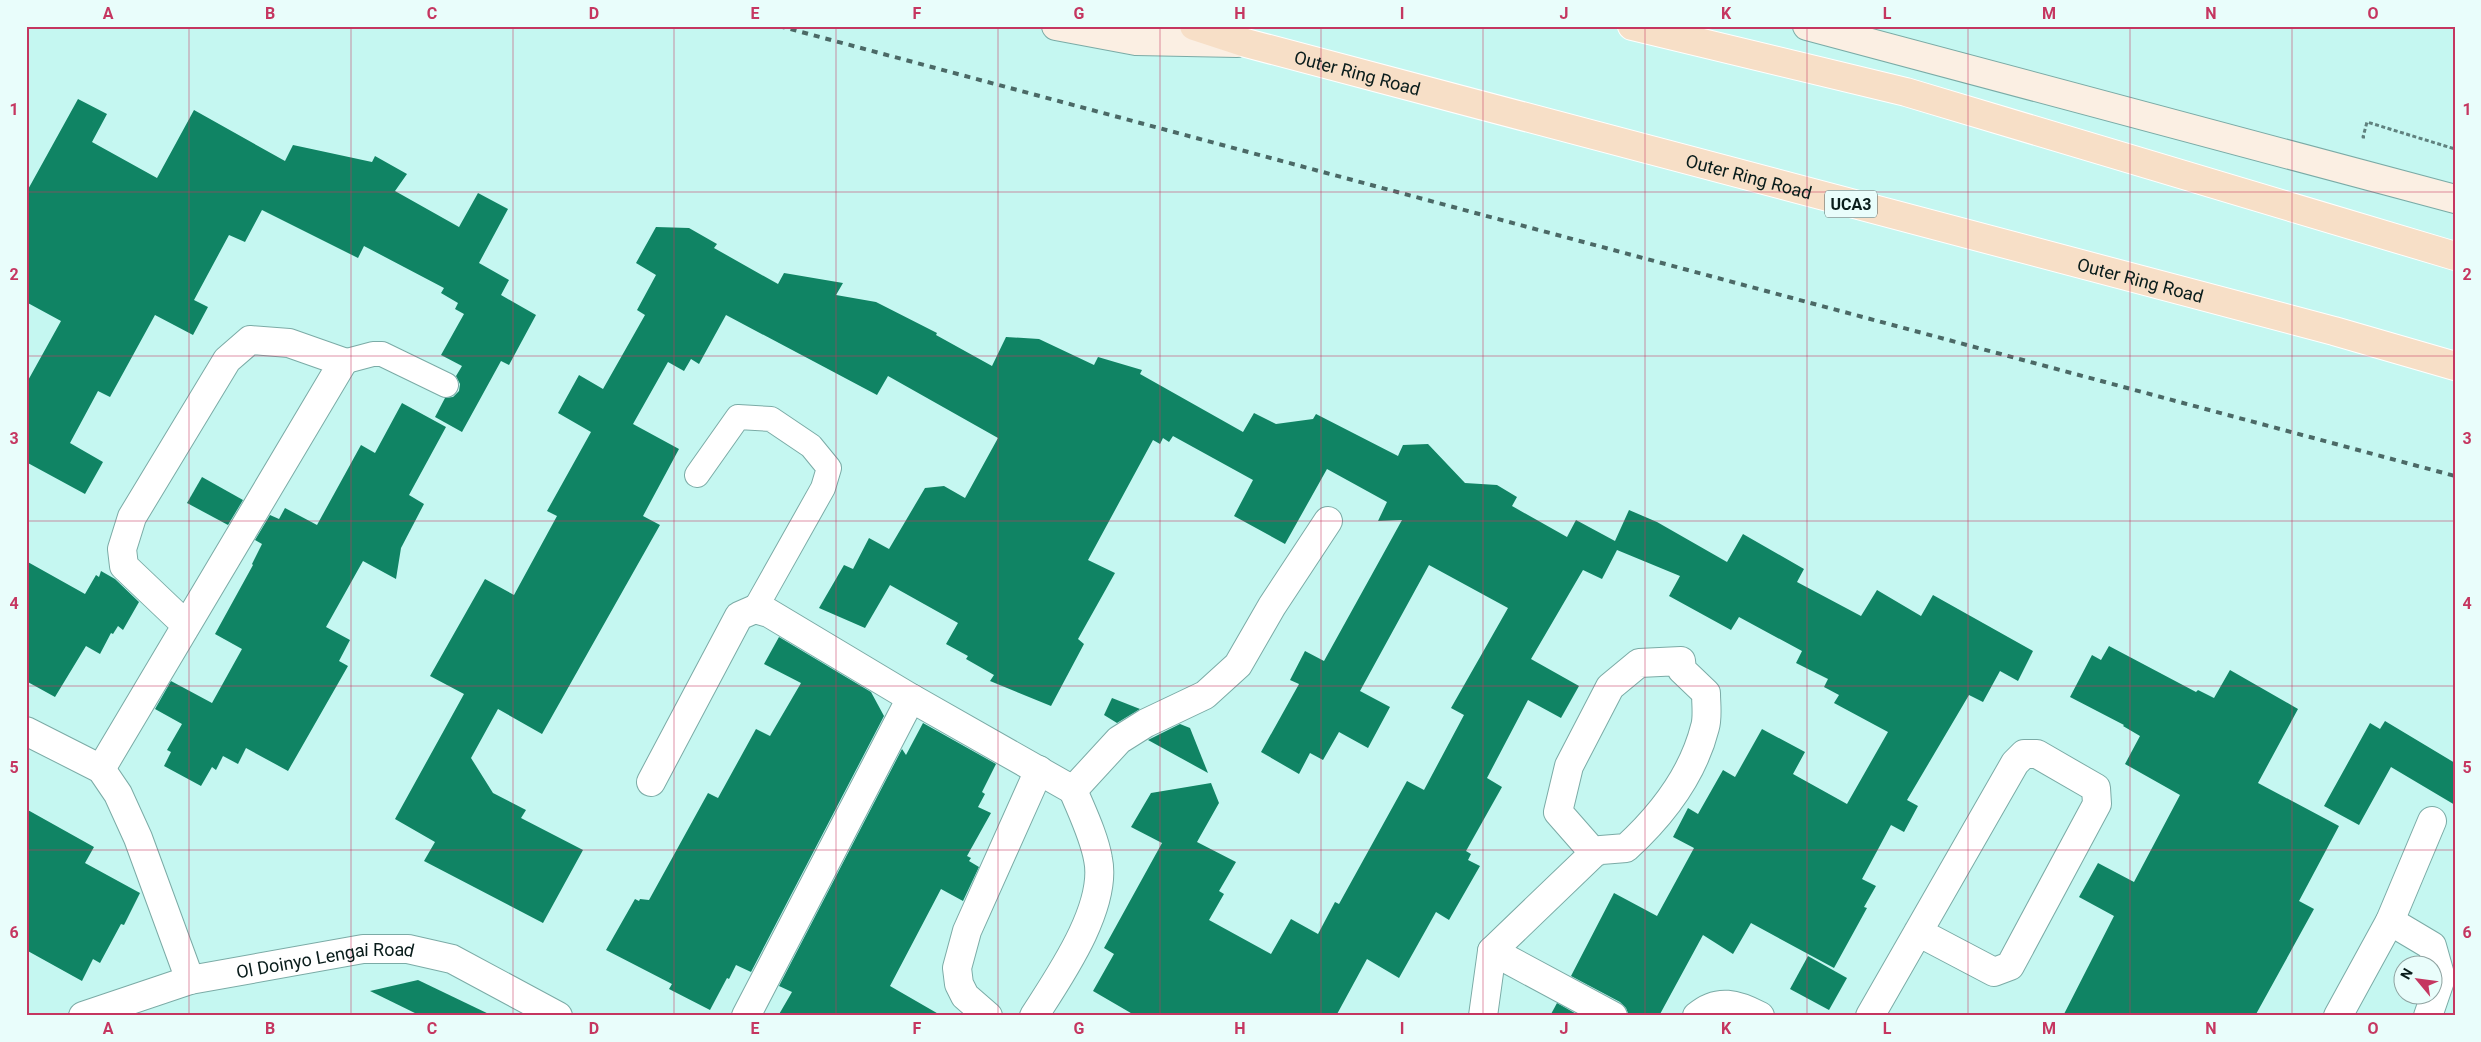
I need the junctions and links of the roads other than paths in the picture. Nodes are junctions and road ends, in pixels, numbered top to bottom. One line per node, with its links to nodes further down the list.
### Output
1 (1056, 26): 5 (main road, Outer Ring Road / UCA3)
2 (1194, 26): 5 (main road, Outer Ring Road / UCA3)
3 (1632, 26): 7 (main road)
4 (1807, 26): 6 (main road)
5 (1246, 43): 9 (main road, Outer Ring Road / UCA3)
6 (2455, 199)
7 (2455, 256)
8 (343, 362): 10 (lane); 14 (street); 14 (street)
9 (2455, 366)
10 (446, 385)
11 (697, 475): 13 (lane)
12 (1328, 521): 20 (street)
13 (755, 609): 15 (street); 19 (street)
14 (186, 625): 17 (street)
15 (911, 698): 18 (street); 30 (street)
16 (26, 731): 17 (street)
17 (100, 768): 26 (street)
18 (1039, 770): 20 (street); 31 (street)
19 (650, 782)
20 (1074, 790): 32 (street)
21 (2432, 821): 23 (street)
22 (1594, 853): 22 (street); 25 (street)
23 (2390, 921): 37 (street); 38 (street)
24 (1918, 932): 24 (street); 36 (street)
25 (1492, 952): 27 (street); 33 (street)
26 (190, 980): 28 (street, Ol Doinyo Lengai Road); 29 (street, Ol Doinyo Lengai Road)
27 (1481, 1015)
28 (83, 1016)
29 (558, 1016)
30 (746, 1016)
31 (988, 1016)
32 (1034, 1016)
33 (1613, 1016)
34 (1697, 1016): 35 (street)
35 (1760, 1016)
36 (1870, 1016)
37 (2338, 1016)
38 (2428, 1016)

